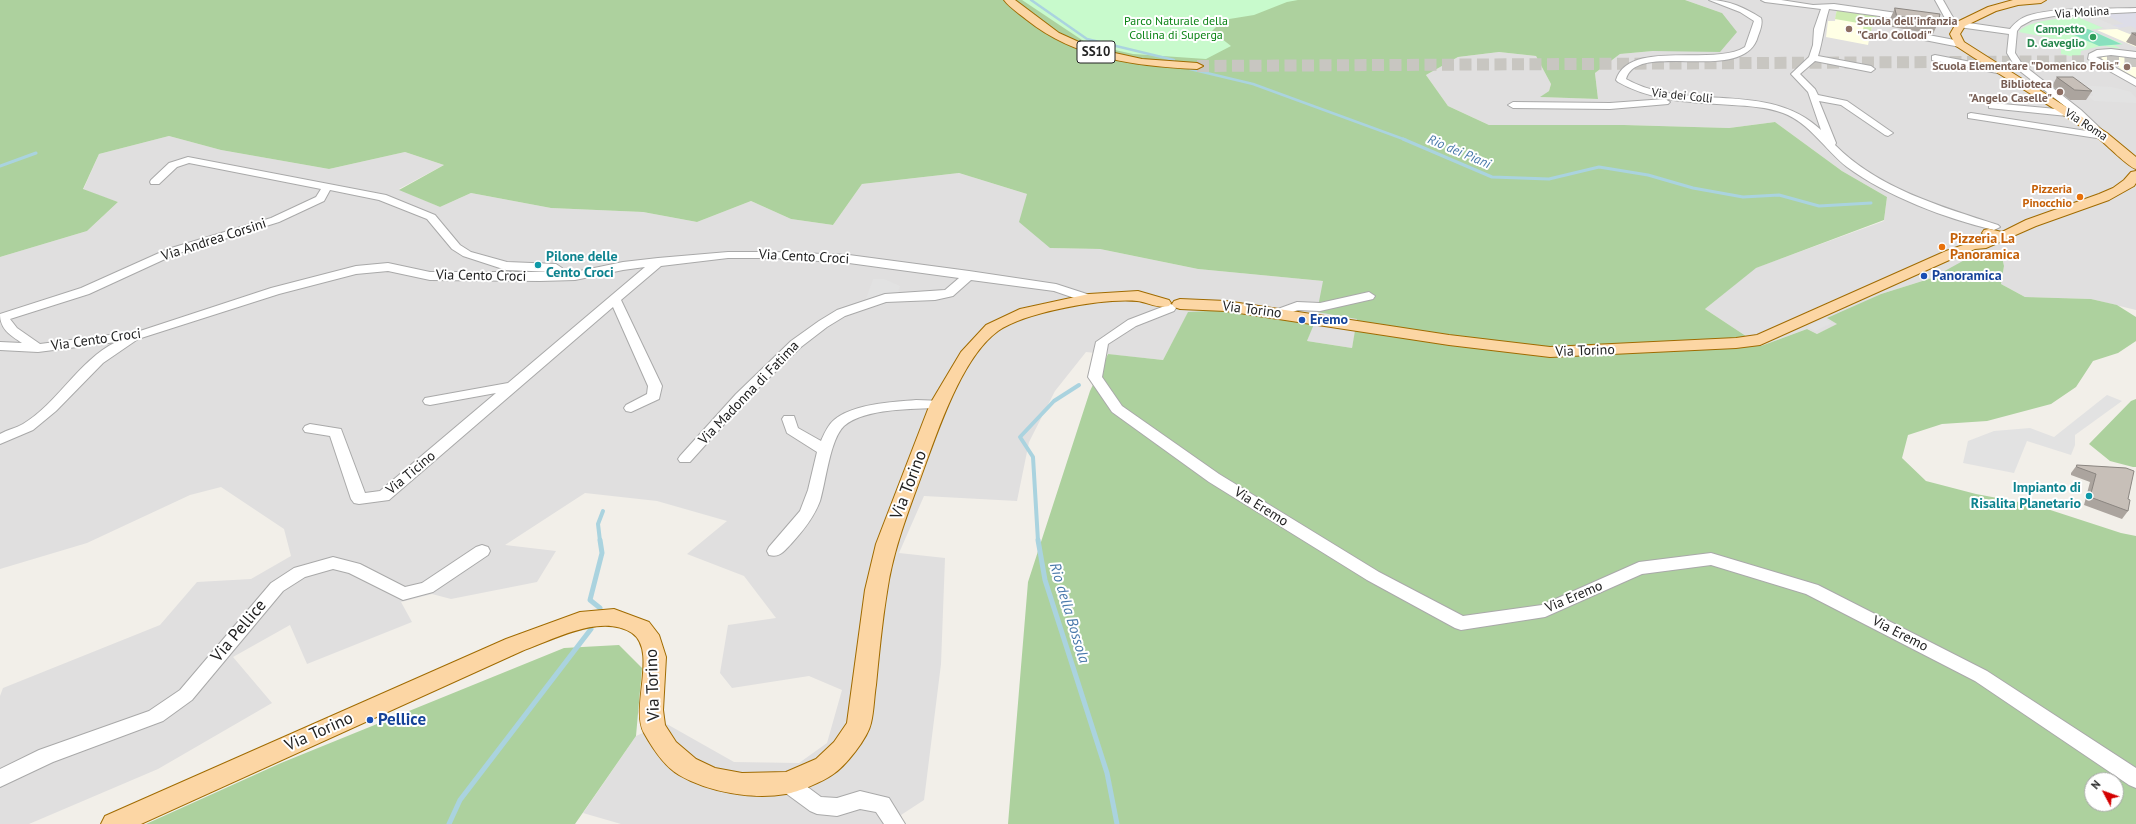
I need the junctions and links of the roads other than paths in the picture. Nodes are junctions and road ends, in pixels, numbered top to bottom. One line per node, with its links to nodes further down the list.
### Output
1 (1009, 0): 15 (main road, SS10)
2 (1713, 0): 20 (street, Via dei Colli)
3 (1765, 0): 6 (street)
4 (1939, 0): 8 (street)
5 (2041, 0): 8 (main road)
6 (1832, 5): 8 (street); 13 (street)
7 (2135, 10): 9 (street, Via Molina)
8 (1957, 24): 9 (street); 11 (main road)
9 (2012, 32): 26 (street)
10 (1907, 34): 11 (street)
11 (1960, 44): 17 (main road, Via Roma)
12 (2136, 55): 18 (street)
13 (1813, 58): 16 (street); 19 (street)
14 (1936, 58): 17 (street)
15 (1197, 66)
16 (1871, 69)
17 (2002, 71): 23 (main road, Via Roma)
18 (2136, 83)
19 (1814, 97): 25 (street); 27 (street)
20 (1715, 100): 21 (street); 27 (street, Via dei Colli)
21 (1513, 105)
22 (1992, 106): 23 (street)
23 (2067, 113): 26 (main road, Via Roma)
24 (1971, 116): 26 (street)
25 (1888, 133)
26 (2103, 136): 28 (main road, Via Roma)
27 (1833, 149): 32 (street, Via dei Colli)
28 (2136, 165)
29 (2136, 175): 32 (main road)
30 (155, 182): 31 (street)
31 (327, 186): 34 (street); 41 (street, Via Andrea Corsini)
32 (1996, 232): 40 (main road, Via Torino)
33 (658, 262): 34 (street, Via Cento Croci); 35 (street, Via Cento Croci); 37 (street, Via Ticino)
34 (602, 269): 42 (street, Via Cento Croci)
35 (969, 275): 38 (street, Via Cento Croci); 53 (street, Via Madonna di Fatima)
36 (1369, 296): 40 (street)
37 (616, 299): 45 (street, Via Ticino); 48 (street)
38 (1089, 299): 39 (main road, Via Torino); 47 (main road, Via Torino)
39 (1171, 305): 40 (main road, Via Torino); 57 (street, Via Eremo)
40 (1279, 313)
41 (2, 317): 44 (street, Via Andrea Corsini)
42 (142, 335): 44 (street, Via Cento Croci); 51 (street)
43 (0, 346): 44 (street, Via Cento Croci)
44 (38, 348)
45 (514, 386): 46 (street); 50 (street, Via Ticino)
46 (430, 401)
47 (940, 404): 52 (street); 58 (main road, Via Torino)
48 (631, 408)
49 (789, 419): 52 (street)
50 (310, 428)
51 (0, 439)
52 (826, 451): 55 (street)
53 (685, 459)
54 (482, 551): 56 (street, Via Pellice)
55 (775, 551)
56 (0, 778)
57 (2136, 779)
58 (787, 783): 59 (main road, Via Torino); 60 (street)
59 (114, 824)
60 (894, 824)

